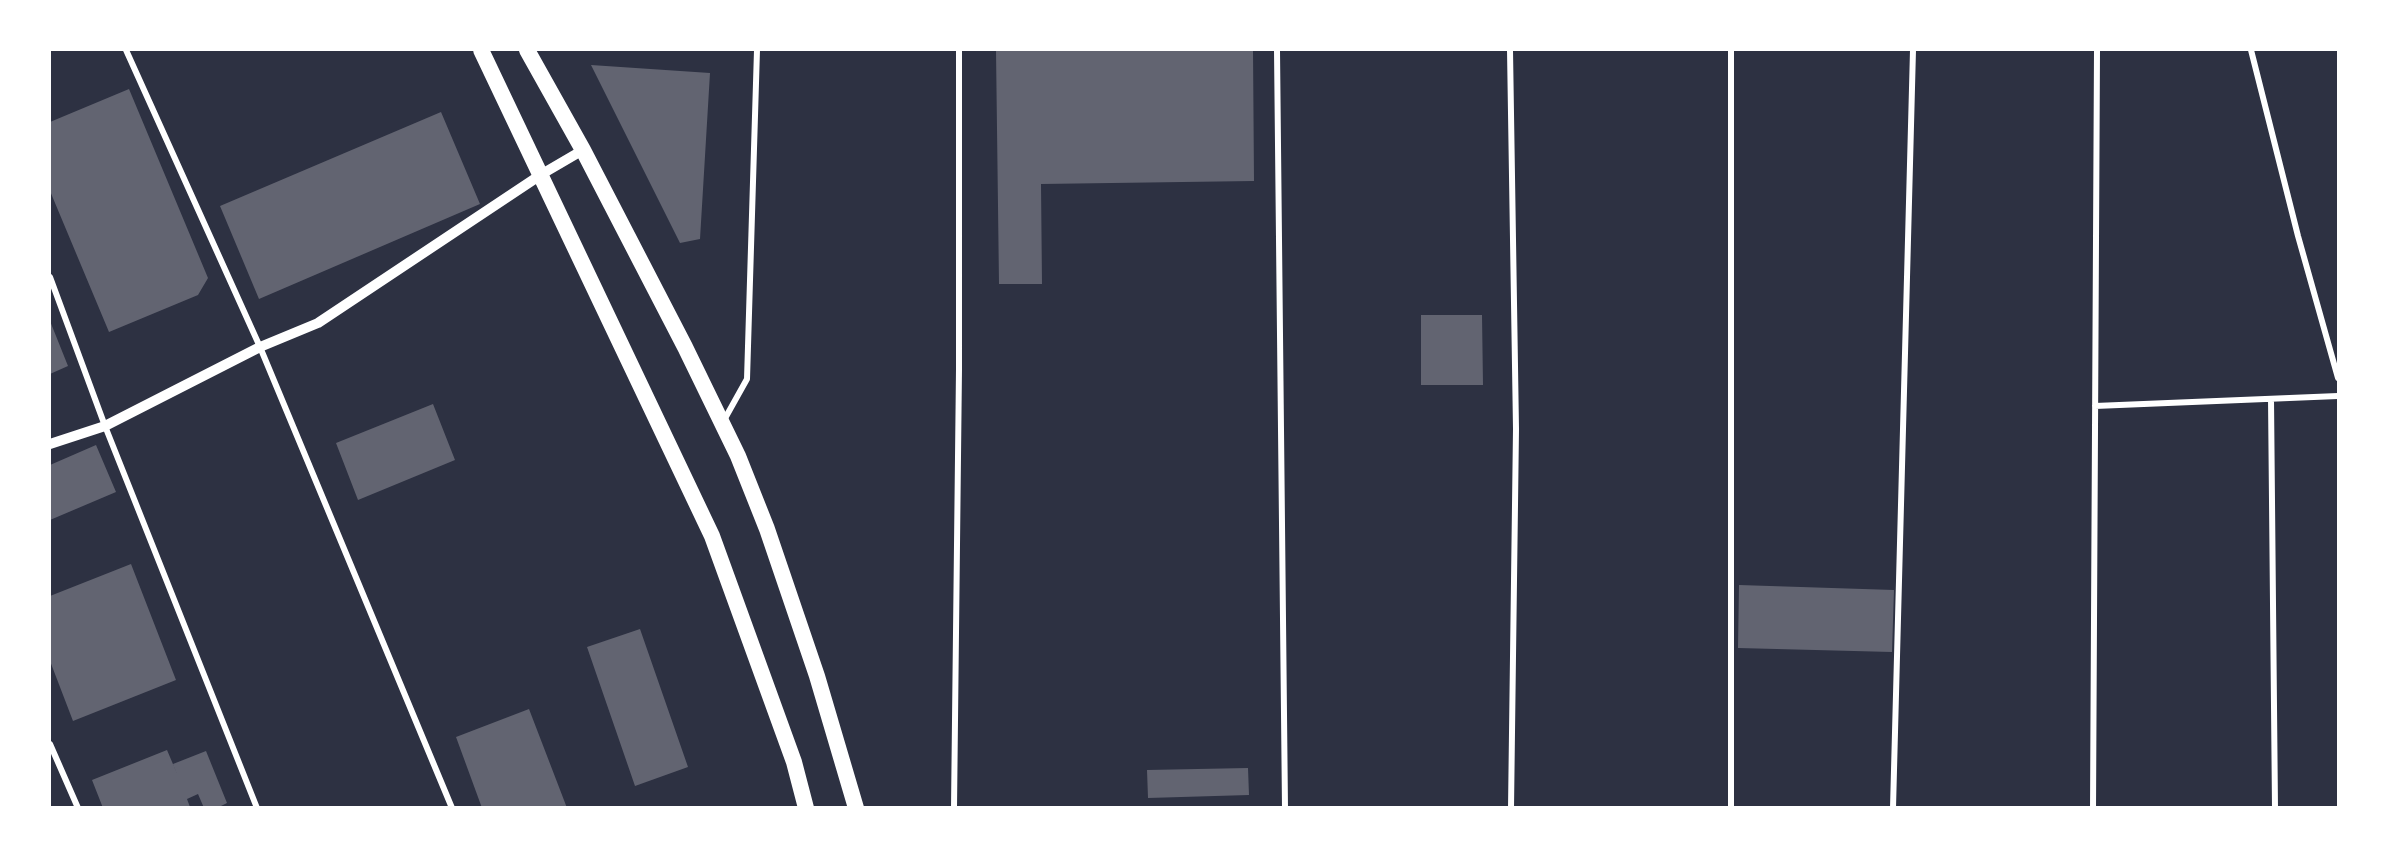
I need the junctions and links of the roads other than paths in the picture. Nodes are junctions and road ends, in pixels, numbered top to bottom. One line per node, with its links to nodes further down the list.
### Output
1 (126, 50): 15 (street)
2 (481, 50): 13 (highway)
3 (527, 50): 12 (highway)
4 (757, 50): 20 (street)
5 (959, 50): 29 (street)
6 (1277, 50): 30 (street)
7 (1510, 50): 31 (street)
8 (1731, 50): 32 (street)
9 (1913, 50): 33 (street)
10 (2097, 50): 19 (street)
11 (2251, 50): 16 (street)
12 (583, 150): 13 (street); 20 (highway)
13 (542, 174): 15 (street); 27 (highway)
14 (50, 277): 21 (street)
15 (260, 347): 21 (street); 26 (street)
16 (2338, 378)
17 (2338, 396): 18 (street)
18 (2271, 399): 19 (street); 35 (street)
19 (2095, 406): 34 (street)
20 (723, 423): 28 (highway)
21 (105, 426): 22 (street); 25 (street)
22 (50, 444)
23 (50, 744): 24 (street)
24 (78, 807)
25 (257, 807)
26 (452, 807)
27 (806, 807)
28 (856, 807)
29 (954, 807)
30 (1285, 807)
31 (1511, 807)
32 (1731, 807)
33 (1893, 807)
34 (2093, 807)
35 (2275, 807)

